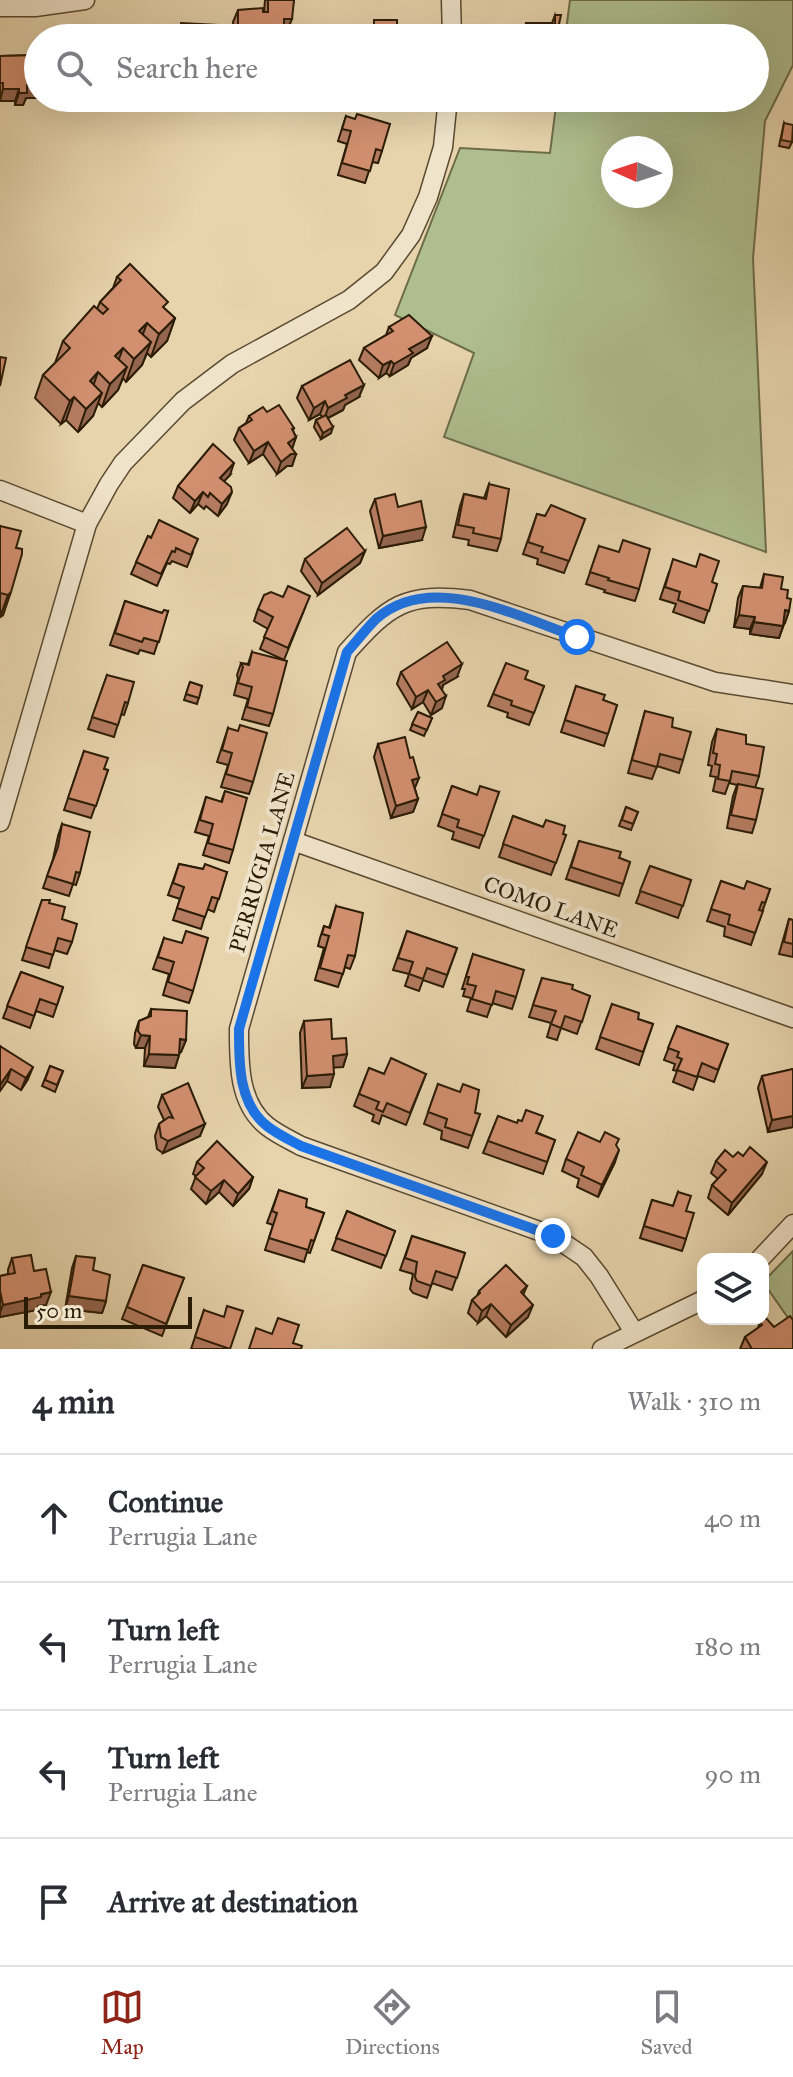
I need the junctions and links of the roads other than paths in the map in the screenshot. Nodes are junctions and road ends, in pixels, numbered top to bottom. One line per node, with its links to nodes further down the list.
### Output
1 (85, 0): 3 (street)
2 (451, 0): 4 (street)
3 (0, 7)
4 (452, 24)
5 (447, 112): 7 (street)
6 (0, 490): 7 (street)
7 (87, 524): 9 (street)
8 (793, 694): 11 (street, PERRUGIA LANE)
9 (5, 787): 10 (street)
10 (0, 822)
11 (293, 841): 12 (street, COMO LANE); 16 (street, PERRUGIA LANE)
12 (793, 1018)
13 (793, 1224): 14 (street)
14 (766, 1253)
15 (697, 1303): 16 (street)
16 (634, 1332): 17 (street)
17 (602, 1349)

